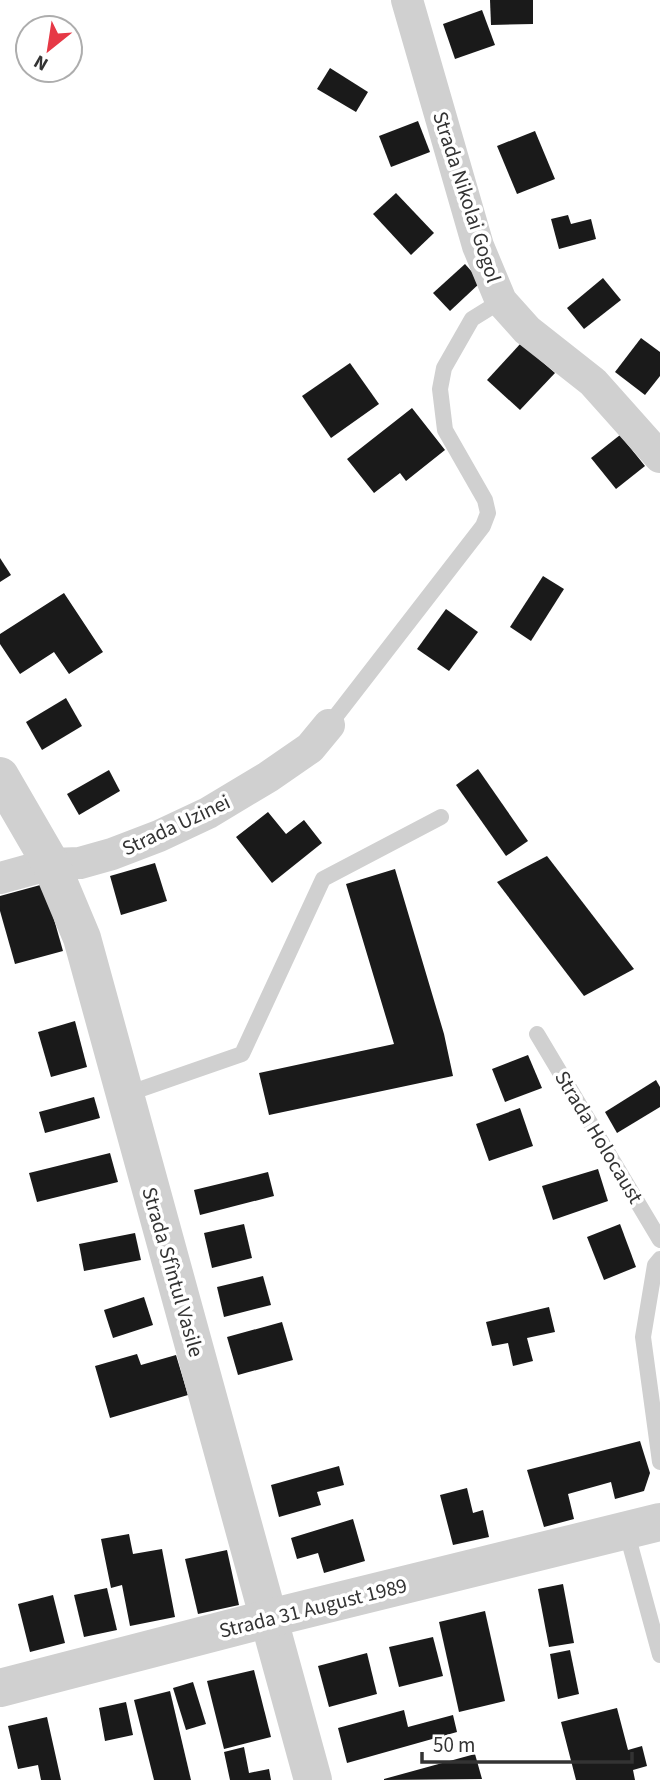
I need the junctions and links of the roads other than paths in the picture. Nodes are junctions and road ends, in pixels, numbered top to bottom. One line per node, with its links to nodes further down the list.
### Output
1 (407, 0): 2 (street, Strada Nikolai Gogol)
2 (501, 301): 3 (street, Strada Nikolai Gogol); 4 (lane)
3 (660, 457)
4 (329, 725): 7 (street, Strada Uzinei)
5 (0, 776): 7 (street, Strada Sfîntul Vasile)
6 (441, 817): 10 (lane)
7 (51, 864): 8 (street, Strada Uzinei); 10 (street, Strada Sfîntul Vasile)
8 (0, 878)
9 (537, 1034): 11 (lane, Strada Holocaust)
10 (124, 1095): 15 (street, Strada Sfîntul Vasile)
11 (660, 1240)
12 (660, 1259): 13 (lane)
13 (660, 1462)
14 (643, 1526): 15 (street, Strada 31 August 1989); 16 (lane, Strada 31 August 1989)
15 (270, 1618): 17 (street, Strada 31 August 1989); 18 (street, Strada Sfîntul Vasile)
16 (660, 1655)
17 (0, 1688)
18 (313, 1780)

